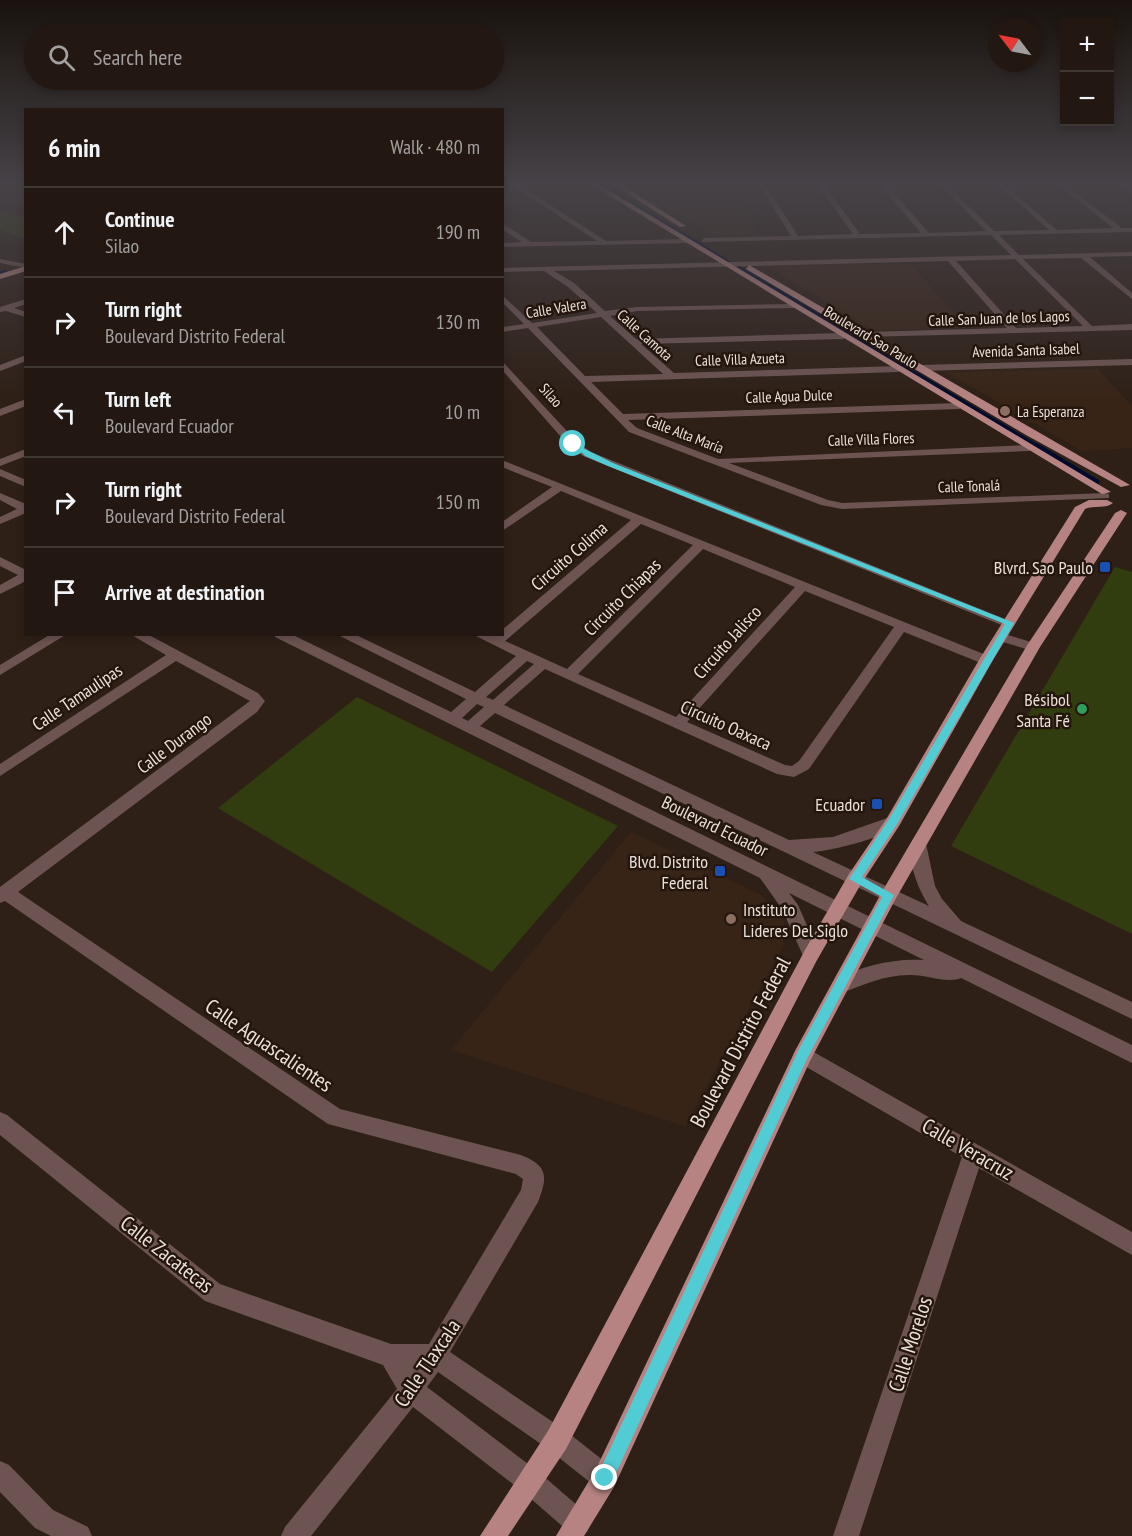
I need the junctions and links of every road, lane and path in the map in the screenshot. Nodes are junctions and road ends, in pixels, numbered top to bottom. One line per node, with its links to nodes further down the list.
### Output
1 (2, 256): 11 (street)
2 (711, 256): 12 (main road, Boulevard Sao Paulo)
3 (730, 256): 10 (main road, Boulevard Sao Paulo)
4 (1060, 256): 6 (street)
5 (1084, 256): 19 (street)
6 (1016, 257): 7 (street); 28 (street)
7 (949, 258): 10 (street); 30 (street)
8 (0, 261): 11 (street)
9 (24, 262): 11 (main road)
10 (742, 263): 12 (street); 31 (main road, Boulevard Sao Paulo)
11 (17, 264): 13 (street); 15 (main road)
12 (725, 264): 16 (street); 22 (main road, Boulevard Sao Paulo)
13 (24, 266)
14 (24, 268): 18 (main road)
15 (0, 269)
16 (546, 269): 17 (street); 25 (street, Calle Camota)
17 (504, 270)
18 (0, 277)
19 (1132, 297)
20 (504, 299): 26 (street, Calle Alta María)
21 (24, 302): 23 (street)
22 (794, 306): 25 (street, Calle Valera); 32 (main road, Boulevard Sao Paulo)
23 (3, 309): 24 (street)
24 (24, 314)
25 (602, 314): 26 (street, Calle Valera); 33 (street, Calle Camota)
26 (531, 326): 29 (street, Calle Valera); 41 (street, Calle Alta María)
27 (1132, 327): 28 (street, Calle San Juan de los Lagos)
28 (1091, 329): 30 (street, Calle San Juan de los Lagos)
29 (504, 330)
30 (1014, 331): 31 (street, Calle San Juan de los Lagos)
31 (867, 335): 38 (main road, Boulevard Sao Paulo)
32 (843, 336): 33 (street); 39 (main road, Boulevard Sao Paulo)
33 (633, 342): 40 (street, Calle Camota)
34 (24, 359): 35 (street)
35 (3, 364)
36 (1130, 364): 38 (street, Avenida Santa Isabel)
37 (504, 366): 70 (street, Silao)
38 (921, 368): 53 (main road, Boulevard Sao Paulo)
39 (898, 369): 40 (street, Calle Villa Azueta); 43 (main road, Boulevard Sao Paulo)
40 (671, 376): 41 (street, Calle Villa Azueta)
41 (583, 378): 45 (street, Calle Alta María)
42 (24, 403): 44 (street)
43 (959, 406): 45 (street, Calle Agua Dulce); 46 (main road, Boulevard Sao Paulo)
44 (0, 413)
45 (621, 417): 48 (street, Calle Alta María)
46 (1029, 448): 48 (street, Calle Villa Flores); 56 (main road, Boulevard Sao Paulo)
47 (24, 453): 49 (street)
48 (713, 461): 57 (street, Calle Alta María)
49 (0, 464)
50 (504, 464): 54 (street)
51 (0, 472): 52 (street)
52 (24, 483)
53 (1128, 485): 56 (main road, Boulevard Distrito Federal)
54 (559, 487): 60 (street); 62 (street)
55 (0, 496): 58 (street)
56 (1114, 504): 57 (street, Calle Tonalá); 70 (main road, Boulevard Distrito Federal); 79 (main road)
57 (834, 505)
58 (24, 508)
59 (24, 509): 61 (street)
60 (638, 520): 63 (street); 71 (street, Circuito Colima)
61 (0, 521)
62 (504, 527)
63 (701, 544): 67 (street); 85 (street, Circuito Chiapas)
64 (0, 561): 65 (street)
65 (24, 574)
66 (24, 576): 68 (street)
67 (802, 585): 69 (street); 89 (street, Circuito Jalisco)
68 (0, 590)
69 (901, 627): 82 (street); 89 (street, Circuito Oaxaca)
70 (1005, 630): 79 (street, Silao); 82 (main road, Boulevard Distrito Federal)
71 (504, 635)
72 (58, 636): 84 (street)
73 (140, 636): 80 (street, Calle Durango)
74 (284, 636): 88 (street, Boulevard Ecuador)
75 (346, 636): 86 (street, Boulevard Ecuador)
76 (482, 636): 78 (street, Circuito Oaxaca)
77 (503, 636): 78 (street, Circuito Colima)
78 (496, 642): 81 (street, Circuito Oaxaca)
79 (1033, 647): 93 (main road)
80 (175, 655): 91 (street, Calle Tamaulipas); 97 (street, Calle Durango)
81 (525, 656): 83 (street, Circuito Oaxaca); 86 (street)
82 (986, 660): 92 (main road, Boulevard Distrito Federal)
83 (543, 664): 85 (street, Circuito Oaxaca); 87 (street)
84 (0, 671)
85 (568, 675): 89 (street, Circuito Oaxaca)
86 (476, 698): 87 (street, Boulevard Ecuador); 88 (street)
87 (494, 707): 90 (street); 94 (street, Boulevard Ecuador)
88 (452, 719): 90 (street, Boulevard Ecuador)
89 (678, 723)
90 (469, 728): 95 (street, Boulevard Ecuador)
91 (0, 771)
92 (893, 822): 94 (street); 96 (main road, Boulevard Distrito Federal)
93 (920, 843): 98 (main road); 101 (street)
94 (782, 844): 96 (street, Boulevard Ecuador)
95 (756, 869): 99 (street, Boulevard Ecuador); 102 (street)
96 (855, 879): 98 (street, Boulevard Ecuador); 99 (main road, Boulevard Distrito Federal)
97 (3, 894): 110 (street, Calle Aguascalientes)
98 (889, 895): 100 (main road); 101 (street, Boulevard Ecuador)
99 (838, 909): 100 (street, Boulevard Ecuador); 102 (main road, Boulevard Distrito Federal)
100 (873, 926): 103 (street, Boulevard Ecuador); 104 (main road)
101 (963, 930): 105 (street, Boulevard Ecuador)
102 (811, 955): 115 (main road, Boulevard Distrito Federal)
103 (982, 980): 104 (street); 106 (street, Boulevard Ecuador)
104 (841, 985): 107 (main road)
105 (1132, 1011)
106 (1132, 1054)
107 (803, 1055): 109 (street, Calle Veracruz); 117 (main road)
108 (0, 1122): 112 (street, Calle Zacatecas)
109 (974, 1152): 111 (street, Calle Veracruz); 123 (street, Calle Morelos)
110 (535, 1175): 113 (street, Calle Tlaxcala)
111 (1132, 1244)
112 (391, 1356): 113 (street, Calle Zacatecas); 114 (street)
113 (435, 1356): 114 (street, Calle Tlaxcala); 115 (street)
114 (411, 1390): 118 (street); 121 (street, Calle Tlaxcala)
115 (557, 1440): 117 (street); 118 (main road, Boulevard Distrito Federal)
116 (0, 1474): 120 (street)
117 (605, 1478): 119 (main road)
118 (531, 1482): 119 (street); 122 (main road, Boulevard Distrito Federal)
119 (574, 1529)
120 (79, 1536)
121 (294, 1536)
122 (493, 1536)
123 (846, 1536)

